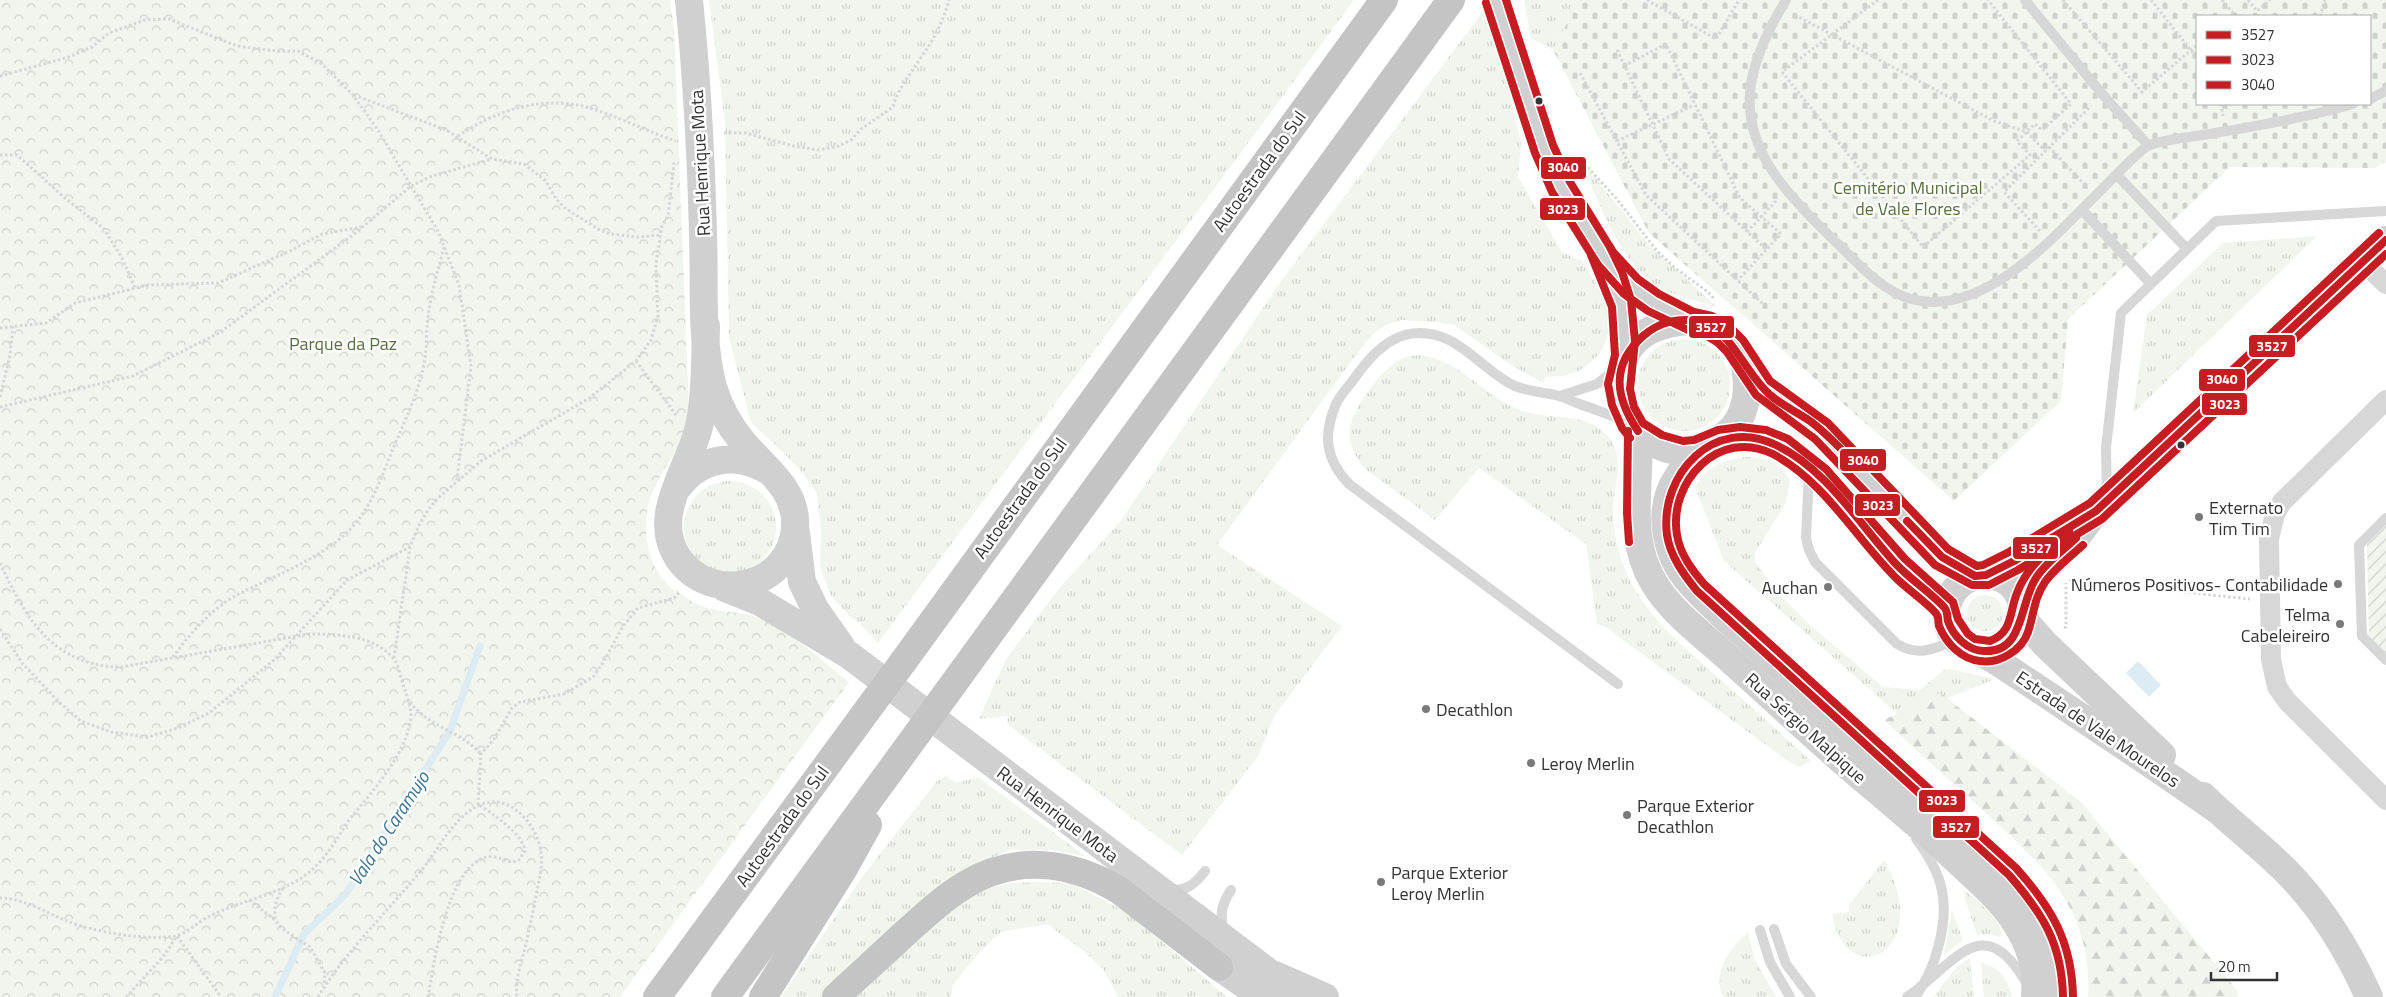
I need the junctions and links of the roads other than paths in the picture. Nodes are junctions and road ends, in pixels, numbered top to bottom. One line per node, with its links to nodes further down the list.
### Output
1 (689, 0): 21 (street, Rua Henrique Mota)
2 (1384, 0): 54 (highway, Autoestrada do Sul, bridge)
3 (1451, 0): 43 (highway, bridge)
4 (1495, 0): 16 (street, Estrada de Vale Mourelos)
5 (2025, 0): 10 (lane)
6 (1784, 4): 12 (lane)
7 (2386, 91): 8 (lane)
8 (2371, 98)
9 (2349, 105): 10 (lane)
10 (2148, 145): 11 (lane)
11 (2117, 175): 12 (lane); 15 (lane)
12 (2082, 210): 18 (lane)
13 (2386, 211): 15 (lane)
14 (2386, 240): 17 (street)
15 (2186, 248): 18 (lane)
16 (1605, 258): 20 (street, Estrada de Vale Mourelos); 23 (street, Estrada de Vale Mourelos)
17 (2363, 262): 19 (street); 31 (street)
18 (2150, 283): 31 (lane)
19 (2386, 284)
20 (1691, 321): 22 (street, Estrada de Vale Mourelos); 23 (street, Estrada de Vale Mourelos)
21 (706, 326): 29 (street); 30 (street)
22 (1743, 360): 27 (street, Estrada de Vale Mourelos); 34 (street, Estrada de Vale Mourelos)
23 (1623, 361): 24 (lane); 26 (street, Estrada de Vale Mourelos)
24 (1560, 396): 26 (lane); 41 (lane)
25 (2386, 400): 44 (street)
26 (1635, 427): 27 (street); 42 (street, Rua Sérgio Malpique)
27 (1711, 444): 28 (street); 67 (street, Rua Sérgio Malpique)
28 (1809, 469): 36 (street); 38 (lane)
29 (776, 477): 30 (street); 33 (street)
30 (676, 490): 35 (street)
31 (2101, 505): 34 (street); 37 (street)
32 (2386, 518): 40 (lane)
33 (795, 526): 35 (street); 39 (street, Rua Henrique Mota)
34 (1980, 575): 36 (street); 37 (street, Estrada de Vale Mourelos)
35 (717, 585): 39 (street, Rua Henrique Mota)
36 (1946, 610): 38 (street)
37 (2022, 613): 38 (street); 45 (street, Estrada de Vale Mourelos)
38 (1968, 645): 45 (street, Estrada de Vale Mourelos)
39 (849, 655): 47 (street, Rua Henrique Mota)
40 (2386, 660)
41 (1618, 684)
42 (1840, 760): 53 (lane); 66 (street, Rua Sérgio Malpique)
43 (895, 764): 55 (highway); 56 (highway)
44 (2386, 800)
45 (2216, 809): 68 (street, Estrada de Vale Mourelos)
46 (1205, 872): 47 (lane)
47 (1153, 886): 51 (street, Rua Henrique Mota)
48 (1231, 890): 51 (lane)
49 (1774, 929): 62 (lane)
50 (1760, 930): 61 (lane)
51 (1226, 956): 52 (street); 57 (highway); 58 (street)
52 (1265, 984): 59 (street); 60 (street)
53 (1924, 986): 63 (lane); 64 (lane); 65 (lane)
54 (657, 997)
55 (725, 997)
56 (763, 997)
57 (836, 997)
58 (1249, 997)
59 (1291, 997)
60 (1325, 997)
61 (1790, 997)
62 (1811, 997)
63 (1907, 997)
64 (1916, 997)
65 (2030, 997)
66 (2035, 997)
67 (2064, 997)
68 (2369, 997)

